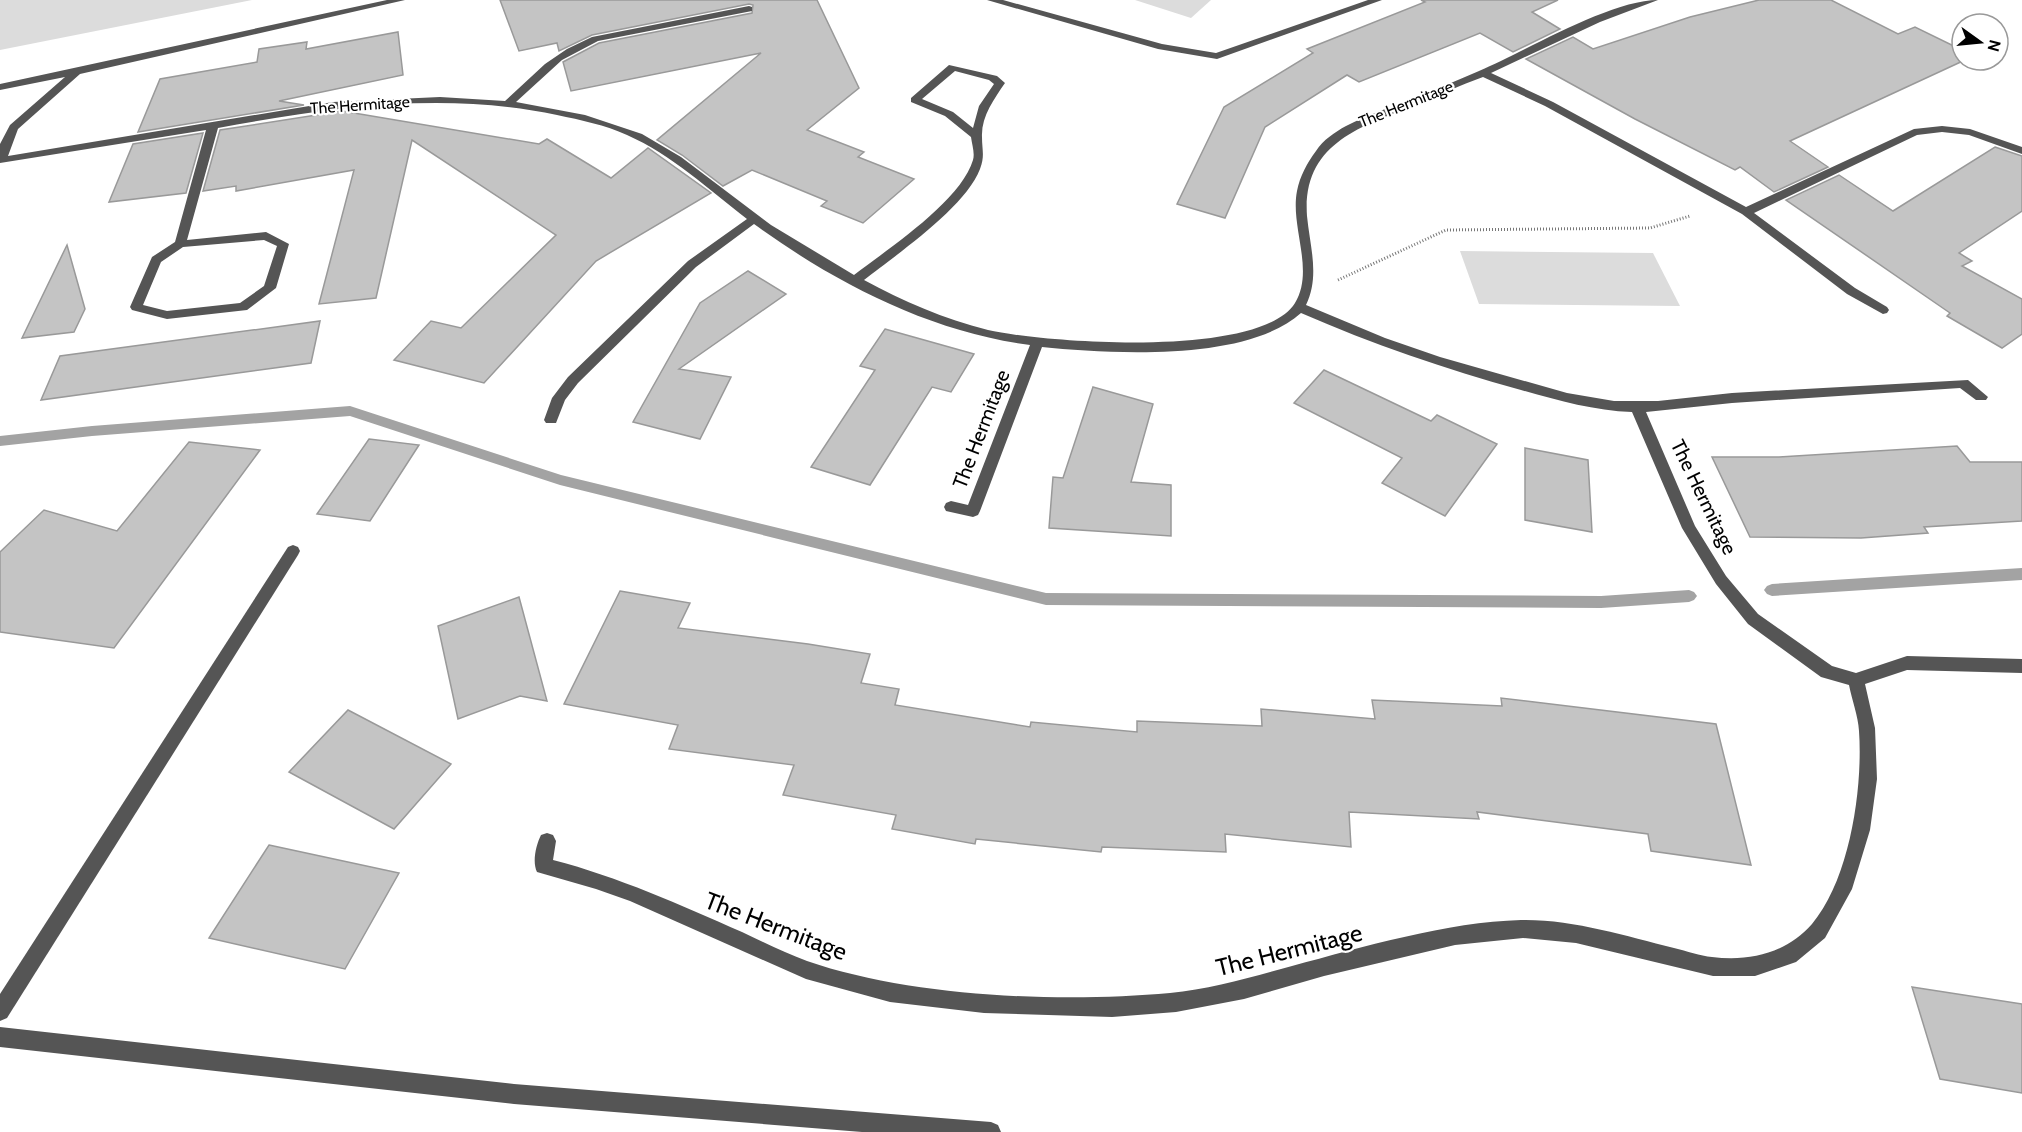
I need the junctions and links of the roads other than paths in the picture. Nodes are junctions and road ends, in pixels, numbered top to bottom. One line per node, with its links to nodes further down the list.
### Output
1 (400, 0): 6 (street)
2 (992, 0): 3 (street)
3 (1377, 0)
4 (1653, 0): 7 (street, The Hermitage)
5 (749, 9): 9 (street)
6 (76, 72): 8 (street); 13 (street, The Hermitage)
7 (1483, 74): 14 (street); 18 (street, The Hermitage)
8 (0, 87)
9 (508, 103): 10 (street, The Hermitage); 15 (street, The Hermitage)
10 (213, 126): 13 (street, The Hermitage); 16 (street)
11 (976, 135): 11 (street); 17 (street)
12 (2022, 151): 14 (street)
13 (1, 160)
14 (1746, 212): 19 (street)
15 (755, 218): 17 (street, The Hermitage); 23 (street)
16 (180, 244): 16 (street)
17 (856, 280): 20 (street, The Hermitage)
18 (1299, 307): 20 (street, The Hermitage); 22 (street)
19 (1883, 310)
20 (1038, 341): 24 (street, The Hermitage)
21 (1982, 397): 22 (street)
22 (1637, 407): 27 (street, The Hermitage)
23 (551, 420)
24 (951, 507)
25 (292, 551): 29 (street)
26 (2022, 666): 27 (street)
27 (1856, 680): 28 (street, The Hermitage)
28 (547, 842)
29 (0, 1011)
30 (0, 1037): 31 (street)
31 (991, 1132)

